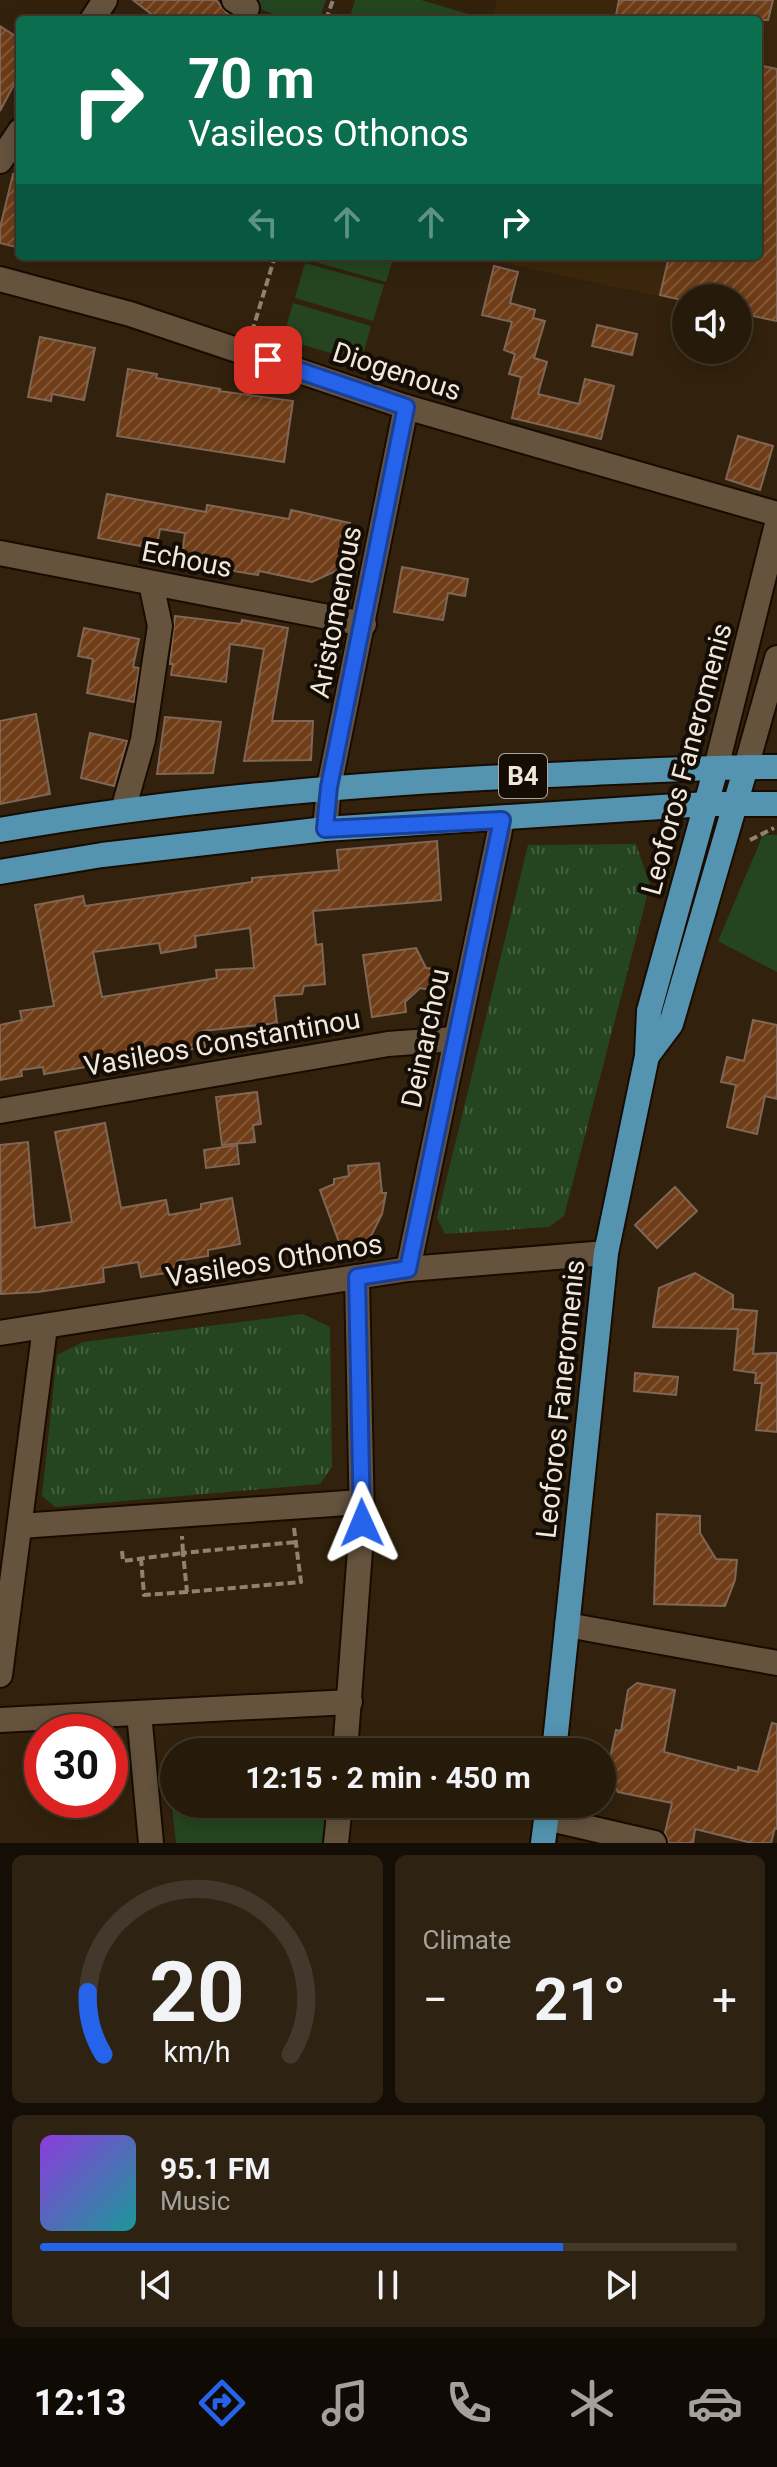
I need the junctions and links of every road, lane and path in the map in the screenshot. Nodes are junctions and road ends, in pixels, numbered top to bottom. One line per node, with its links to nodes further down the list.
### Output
1 (16, 137): 2 (street)
2 (0, 161)
3 (274, 260): 5 (path)
4 (0, 279): 6 (street, Diogenous)
5 (256, 317)
6 (406, 407): 7 (street, Diogenous); 11 (street, Aristomenous)
7 (777, 514)
8 (777, 524): 15 (street, Leoforos Faneromenis)
9 (0, 553): 10 (street, Echous)
10 (151, 583): 11 (street, Echous); 20 (street)
11 (364, 624): 16 (street, Aristomenous)
12 (777, 658): 13 (street, Leoforos Faneromenis)
13 (746, 767): 14 (main road, B4); 15 (main road, B4); 18 (main road, Leoforos Faneromenis)
14 (777, 767)
15 (716, 768): 16 (main road, B4); 17 (main road, Leoforos Faneromenis)
16 (329, 787): 20 (main road, B4); 23 (street, Aristomenous)
17 (707, 804): 18 (main road, B4); 21 (main road, B4); 28 (main road, Leoforos Faneromenis)
18 (736, 804): 19 (main road, B4); 28 (main road, Leoforos Faneromenis)
19 (777, 804)
20 (123, 810): 24 (main road, B4)
21 (502, 820): 23 (main road, B4); 27 (street, Deinarchou)
22 (777, 827): 25 (path)
23 (325, 829): 26 (main road, B4)
24 (0, 830)
25 (742, 845)
26 (0, 872)
27 (455, 1039): 29 (street, Vasileos Constantinou); 31 (street, Deinarchou)
28 (647, 1056): 30 (main road, Leoforos Faneromenis)
29 (0, 1111)
30 (606, 1253): 31 (street, Vasileos Othonos); 44 (main road, Leoforos Faneromenis)
31 (408, 1269): 32 (street, Vasileos Othonos)
32 (357, 1277): 33 (street, Vasileos Othonos); 35 (street)
33 (45, 1327): 34 (street, Vasileos Othonos); 37 (street)
34 (0, 1333)
35 (361, 1502): 37 (street); 47 (street)
36 (293, 1517): 39 (path)
37 (20, 1526): 46 (street)
38 (182, 1529): 41 (path)
39 (296, 1542): 41 (path); 43 (path)
40 (122, 1551): 42 (path)
41 (183, 1553): 42 (path); 43 (path)
42 (141, 1558): 43 (path)
43 (187, 1592)
44 (567, 1625): 45 (street); 51 (main road, Leoforos Faneromenis)
45 (777, 1663)
46 (0, 1675)
47 (350, 1702): 48 (street); 50 (street)
48 (139, 1713): 49 (street); 55 (street)
49 (0, 1720)
50 (346, 1738)
51 (555, 1738)
52 (339, 1818): 56 (street)
53 (546, 1818): 57 (main road)
54 (570, 1818): 58 (street)
55 (151, 1843)
56 (336, 1843)
57 (543, 1843)
58 (654, 1843)

